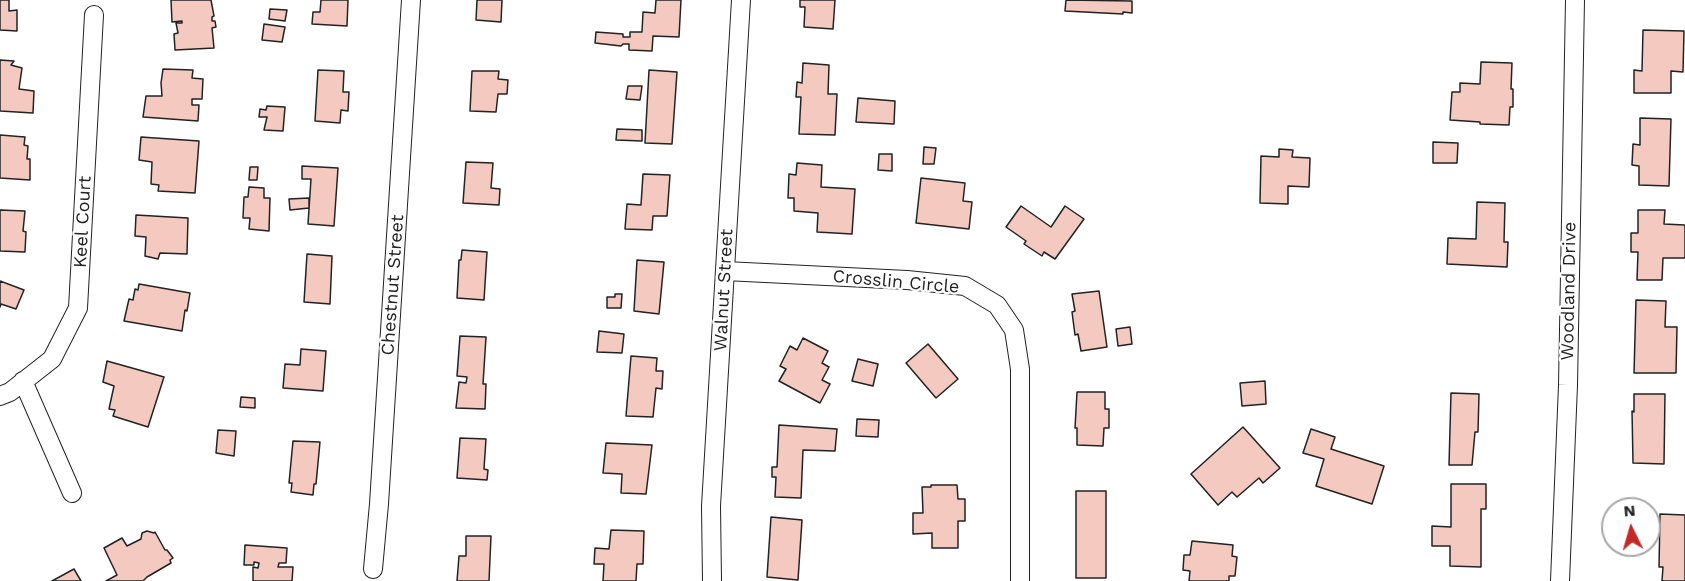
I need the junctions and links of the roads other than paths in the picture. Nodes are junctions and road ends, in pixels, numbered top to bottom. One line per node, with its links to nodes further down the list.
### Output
1 (411, 0): 9 (street, Chestnut Street)
2 (741, 0): 5 (street, Walnut Street)
3 (1575, 0): 12 (street, Woodland Drive)
4 (94, 15): 6 (street, Keel Court)
5 (725, 271): 10 (street, Walnut Street); 11 (street, Crosslin Circle)
6 (23, 381): 7 (street, Keel Court); 8 (street)
7 (0, 396)
8 (72, 493)
9 (373, 569)
10 (712, 581)
11 (1020, 581)
12 (1560, 581)

